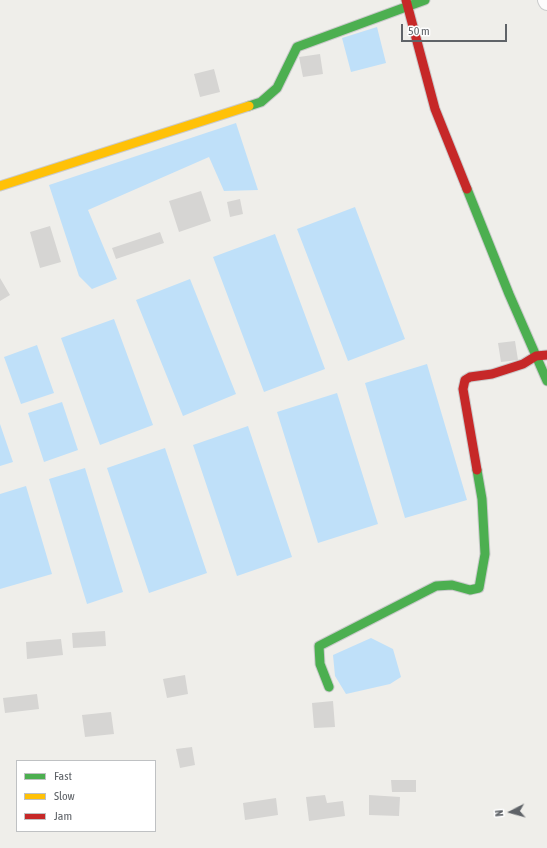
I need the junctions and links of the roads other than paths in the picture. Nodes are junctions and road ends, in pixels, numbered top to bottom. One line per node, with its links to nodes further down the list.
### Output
1 (425, 0): 2 (street)
2 (407, 3): 3 (street); 5 (street)
3 (0, 186)
4 (547, 355): 5 (street)
5 (536, 356): 6 (street); 7 (street)
6 (547, 381)
7 (329, 687)

